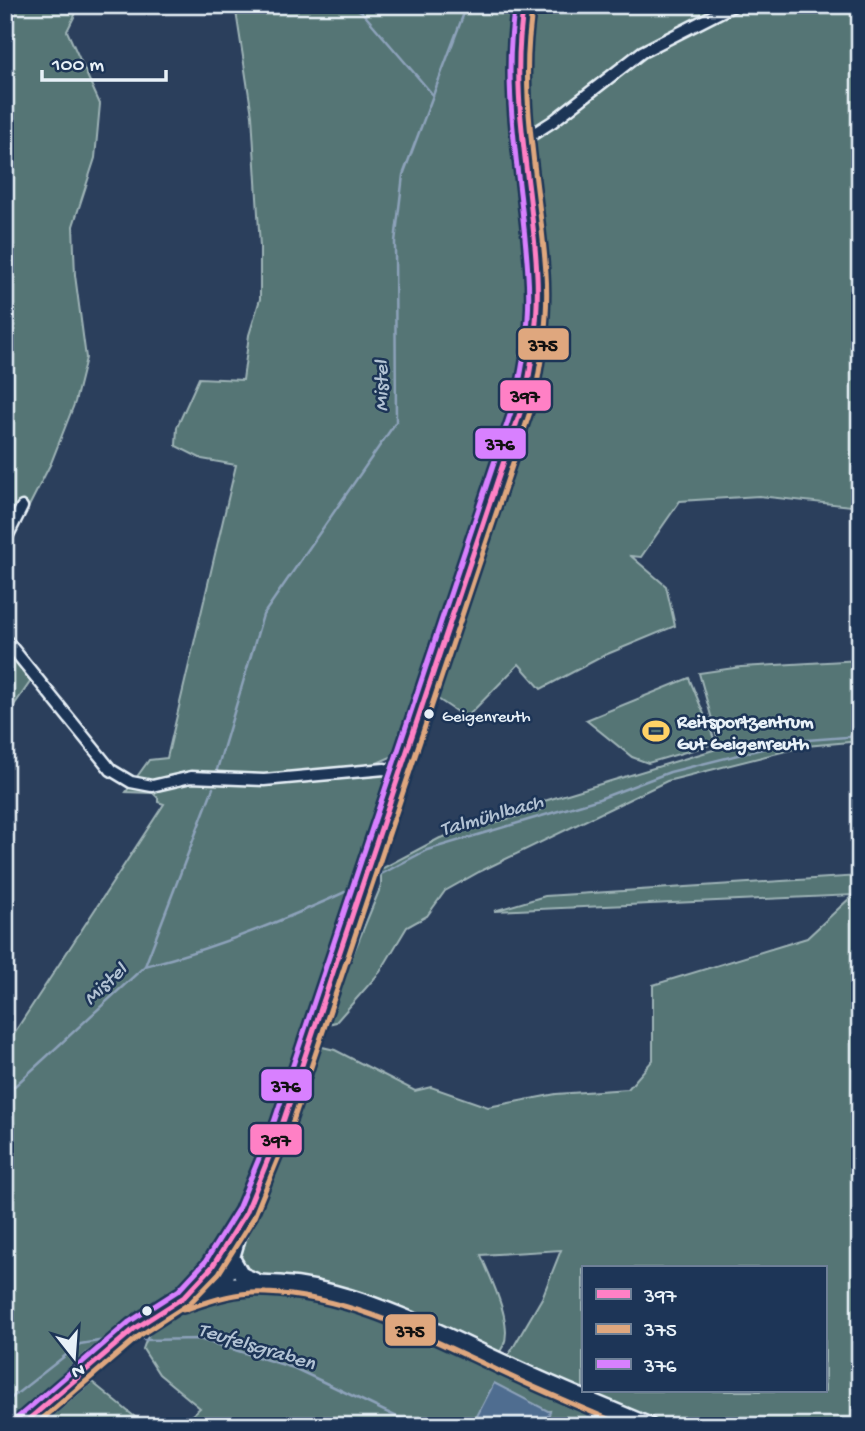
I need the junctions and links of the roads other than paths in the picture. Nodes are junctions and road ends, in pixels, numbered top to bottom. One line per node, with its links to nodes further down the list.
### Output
1 (524, 5): 3 (main road)
2 (734, 5): 3 (street)
3 (522, 141): 7 (main road)
4 (22, 506): 5 (street)
5 (5, 541)
6 (5, 639): 7 (street)
7 (402, 773): 8 (main road)
8 (225, 1259): 9 (main road); 10 (main road); 11 (main road)
9 (265, 1285): 10 (main road); 13 (main road)
10 (221, 1288): 11 (main road)
11 (174, 1305): 12 (main road)
12 (21, 1426)
13 (648, 1426)

